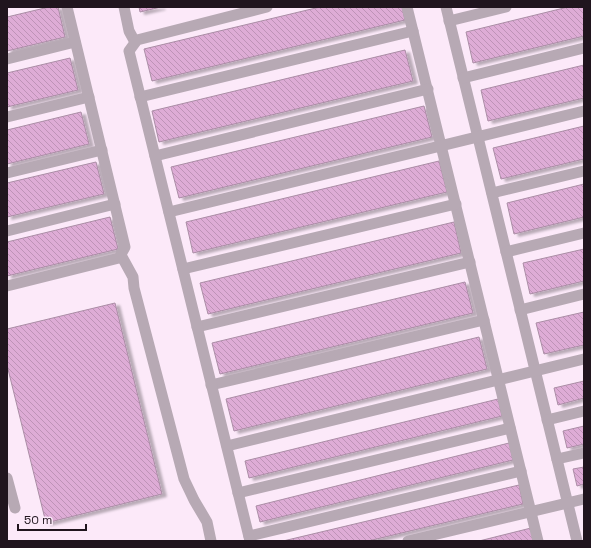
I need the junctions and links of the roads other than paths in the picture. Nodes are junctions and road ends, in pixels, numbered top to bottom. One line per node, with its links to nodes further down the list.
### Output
1 (67, 7): 9 (lane)
2 (124, 7): 10 (lane)
3 (266, 7): 10 (lane)
4 (407, 7): 8 (lane)
5 (446, 7): 7 (lane)
6 (506, 7): 7 (lane)
7 (449, 21): 13 (lane)
8 (413, 31): 14 (lane); 16 (lane)
9 (75, 42): 12 (lane); 15 (lane)
10 (135, 42): 16 (lane)
11 (584, 48): 13 (lane)
12 (7, 59)
13 (463, 78): 19 (lane)
14 (428, 90): 20 (lane); 22 (lane)
15 (89, 97): 18 (lane); 21 (lane)
16 (140, 97): 22 (lane)
17 (584, 111): 19 (lane)
18 (7, 117)
19 (478, 137): 20 (lane); 25 (lane)
20 (441, 146): 27 (lane); 28 (lane)
21 (102, 150): 24 (lane); 26 (lane)
22 (155, 156): 28 (lane)
23 (584, 171): 25 (lane)
24 (7, 173)
25 (492, 193): 31 (lane)
26 (115, 204): 29 (lane); 32 (lane)
27 (456, 204): 33 (lane); 34 (lane)
28 (169, 212): 34 (lane)
29 (7, 231)
30 (584, 233): 31 (lane)
31 (506, 252): 37 (lane)
32 (120, 255): 35 (lane); 58 (lane)
33 (470, 262): 38 (lane); 39 (lane)
34 (183, 269): 39 (lane)
35 (7, 286)
36 (584, 294): 37 (lane)
37 (520, 310): 41 (lane)
38 (484, 320): 42 (lane); 43 (lane)
39 (197, 327): 43 (lane)
40 (584, 359): 41 (lane)
41 (536, 371): 42 (lane); 45 (lane)
42 (499, 380): 46 (lane); 47 (lane)
43 (211, 384): 47 (lane)
44 (584, 411): 45 (lane)
45 (547, 420): 49 (lane)
46 (510, 428): 50 (lane); 52 (lane)
47 (227, 446): 52 (lane)
48 (584, 453): 49 (lane)
49 (557, 459): 54 (lane)
50 (521, 471): 56 (lane); 57 (lane)
51 (7, 478): 55 (lane)
52 (238, 493): 57 (lane)
53 (584, 499): 54 (lane)
54 (568, 503): 56 (lane); 61 (lane)
55 (15, 508)
56 (531, 512): 59 (lane); 60 (lane)
57 (249, 538)
58 (211, 541)
59 (408, 541)
60 (538, 541)
61 (577, 541)

